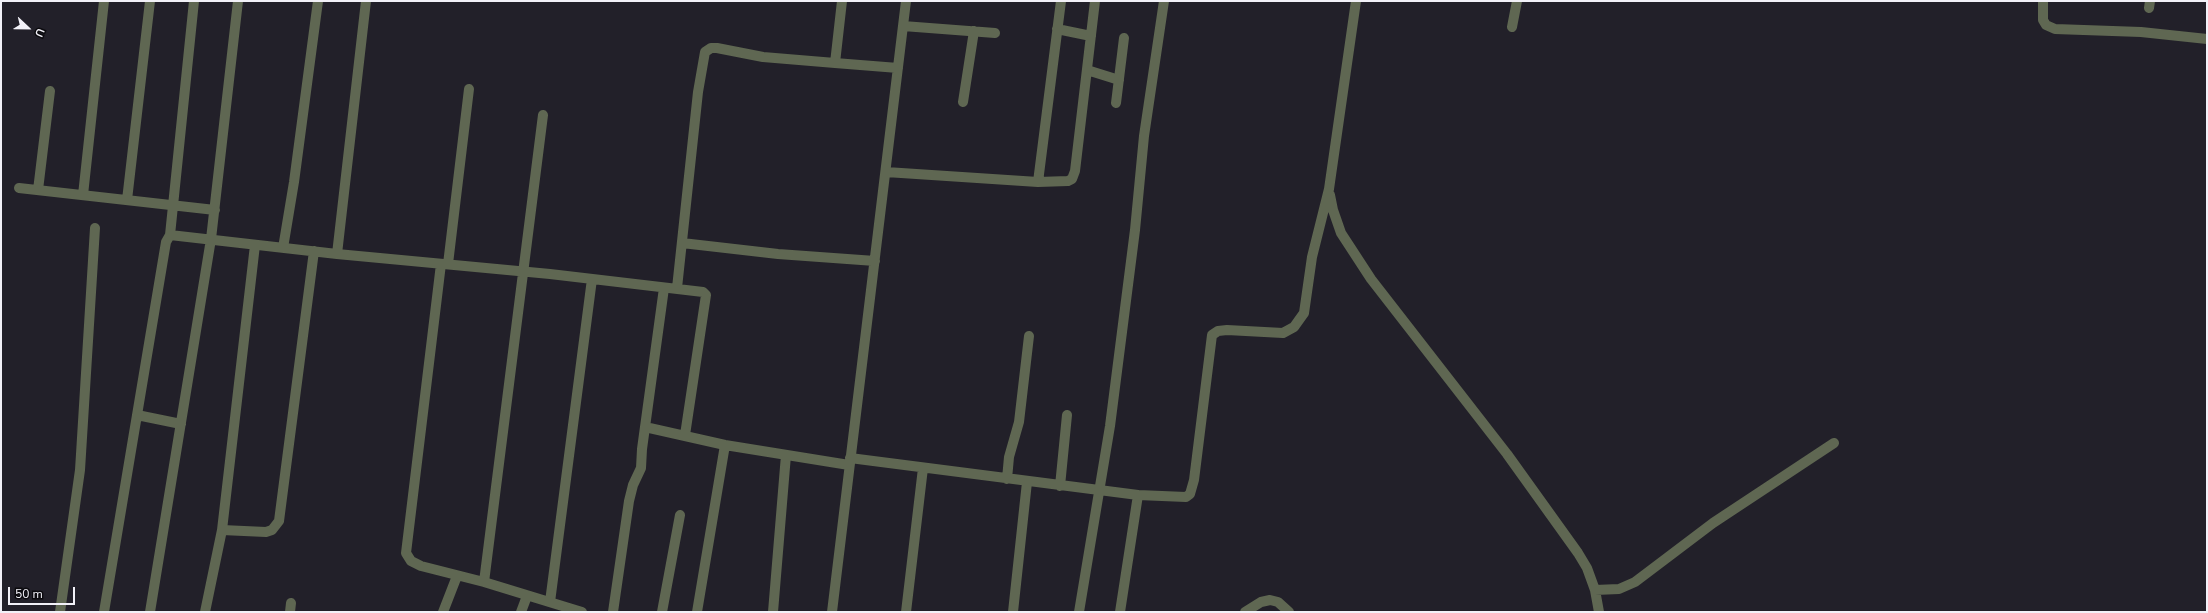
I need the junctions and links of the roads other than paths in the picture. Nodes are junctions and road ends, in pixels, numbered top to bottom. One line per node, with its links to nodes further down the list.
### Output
1 (104, 1): 37 (street)
2 (150, 1): 38 (street)
3 (194, 1): 39 (street)
4 (238, 1): 40 (street)
5 (318, 1): 44 (street)
6 (366, 1): 48 (street)
7 (842, 1): 23 (street)
8 (906, 1): 15 (street)
9 (1061, 1): 17 (street)
10 (1095, 1): 20 (street)
11 (1164, 1): 69 (street)
12 (1356, 1): 35 (street)
13 (1517, 1): 16 (street)
14 (2043, 1): 22 (street)
15 (903, 26): 18 (street); 24 (street)
16 (1512, 27)
17 (1057, 29): 20 (street); 33 (street)
18 (974, 31): 19 (street); 29 (street)
19 (995, 32)
20 (1091, 36): 25 (street)
21 (1124, 38): 26 (street)
22 (2207, 39)
23 (835, 63): 24 (street); 45 (street)
24 (898, 68): 32 (street)
25 (1087, 70): 26 (street); 33 (street)
26 (1119, 80): 30 (street)
27 (469, 89): 49 (street)
28 (50, 91): 36 (street)
29 (963, 102)
30 (1116, 103)
31 (543, 116): 51 (street)
32 (886, 172): 33 (street); 50 (street)
33 (1038, 182)
34 (19, 188): 36 (street)
35 (1329, 189): 70 (street); 75 (street)
36 (38, 190): 37 (street)
37 (83, 195): 38 (street)
38 (127, 200): 39 (street)
39 (172, 205): 40 (street); 42 (street)
40 (215, 210): 43 (street)
41 (95, 228): 78 (street)
42 (170, 235): 43 (street); 56 (street)
43 (211, 239): 46 (street); 58 (street)
44 (284, 241): 46 (street); 47 (street)
45 (682, 243): 50 (street); 53 (street)
46 (255, 245): 72 (street)
47 (314, 251): 48 (street); 72 (street)
48 (337, 254): 49 (street)
49 (447, 259): 51 (street); 73 (street)
50 (875, 261): 64 (street)
51 (522, 271): 52 (street); 74 (street)
52 (592, 279): 54 (street); 77 (street)
53 (678, 282): 54 (street); 60 (street)
54 (664, 288): 59 (street)
55 (1029, 336): 66 (street)
56 (137, 415): 58 (street); 79 (street)
57 (1067, 415): 68 (street)
58 (181, 424): 80 (street)
59 (645, 427): 60 (street); 85 (street)
60 (685, 435): 62 (street)
61 (1834, 443): 75 (street)
62 (725, 445): 63 (street); 87 (street)
63 (786, 455): 64 (street); 88 (street)
64 (850, 462): 65 (street); 89 (street)
65 (923, 468): 66 (street); 90 (street)
66 (1007, 480): 67 (street)
67 (1028, 482): 68 (street); 91 (street)
68 (1060, 486): 69 (street)
69 (1099, 490): 70 (street); 92 (street)
70 (1138, 495): 93 (street)
71 (680, 515): 86 (street)
72 (222, 530): 81 (street)
73 (457, 576): 74 (street); 82 (street)
74 (484, 582): 76 (street)
75 (1595, 590): 96 (street)
76 (527, 596): 77 (street); 83 (street)
77 (550, 602): 84 (street)
78 (60, 612)
79 (104, 612)
80 (150, 612)
81 (205, 612)
82 (443, 612)
83 (521, 612)
84 (582, 612)
85 (613, 612)
86 (662, 612)
87 (697, 612)
88 (773, 612)
89 (832, 612)
90 (906, 612)
91 (1013, 612)
92 (1079, 612)
93 (1120, 612)
94 (1245, 612): 95 (street)
95 (1289, 612)
96 (1599, 612)

